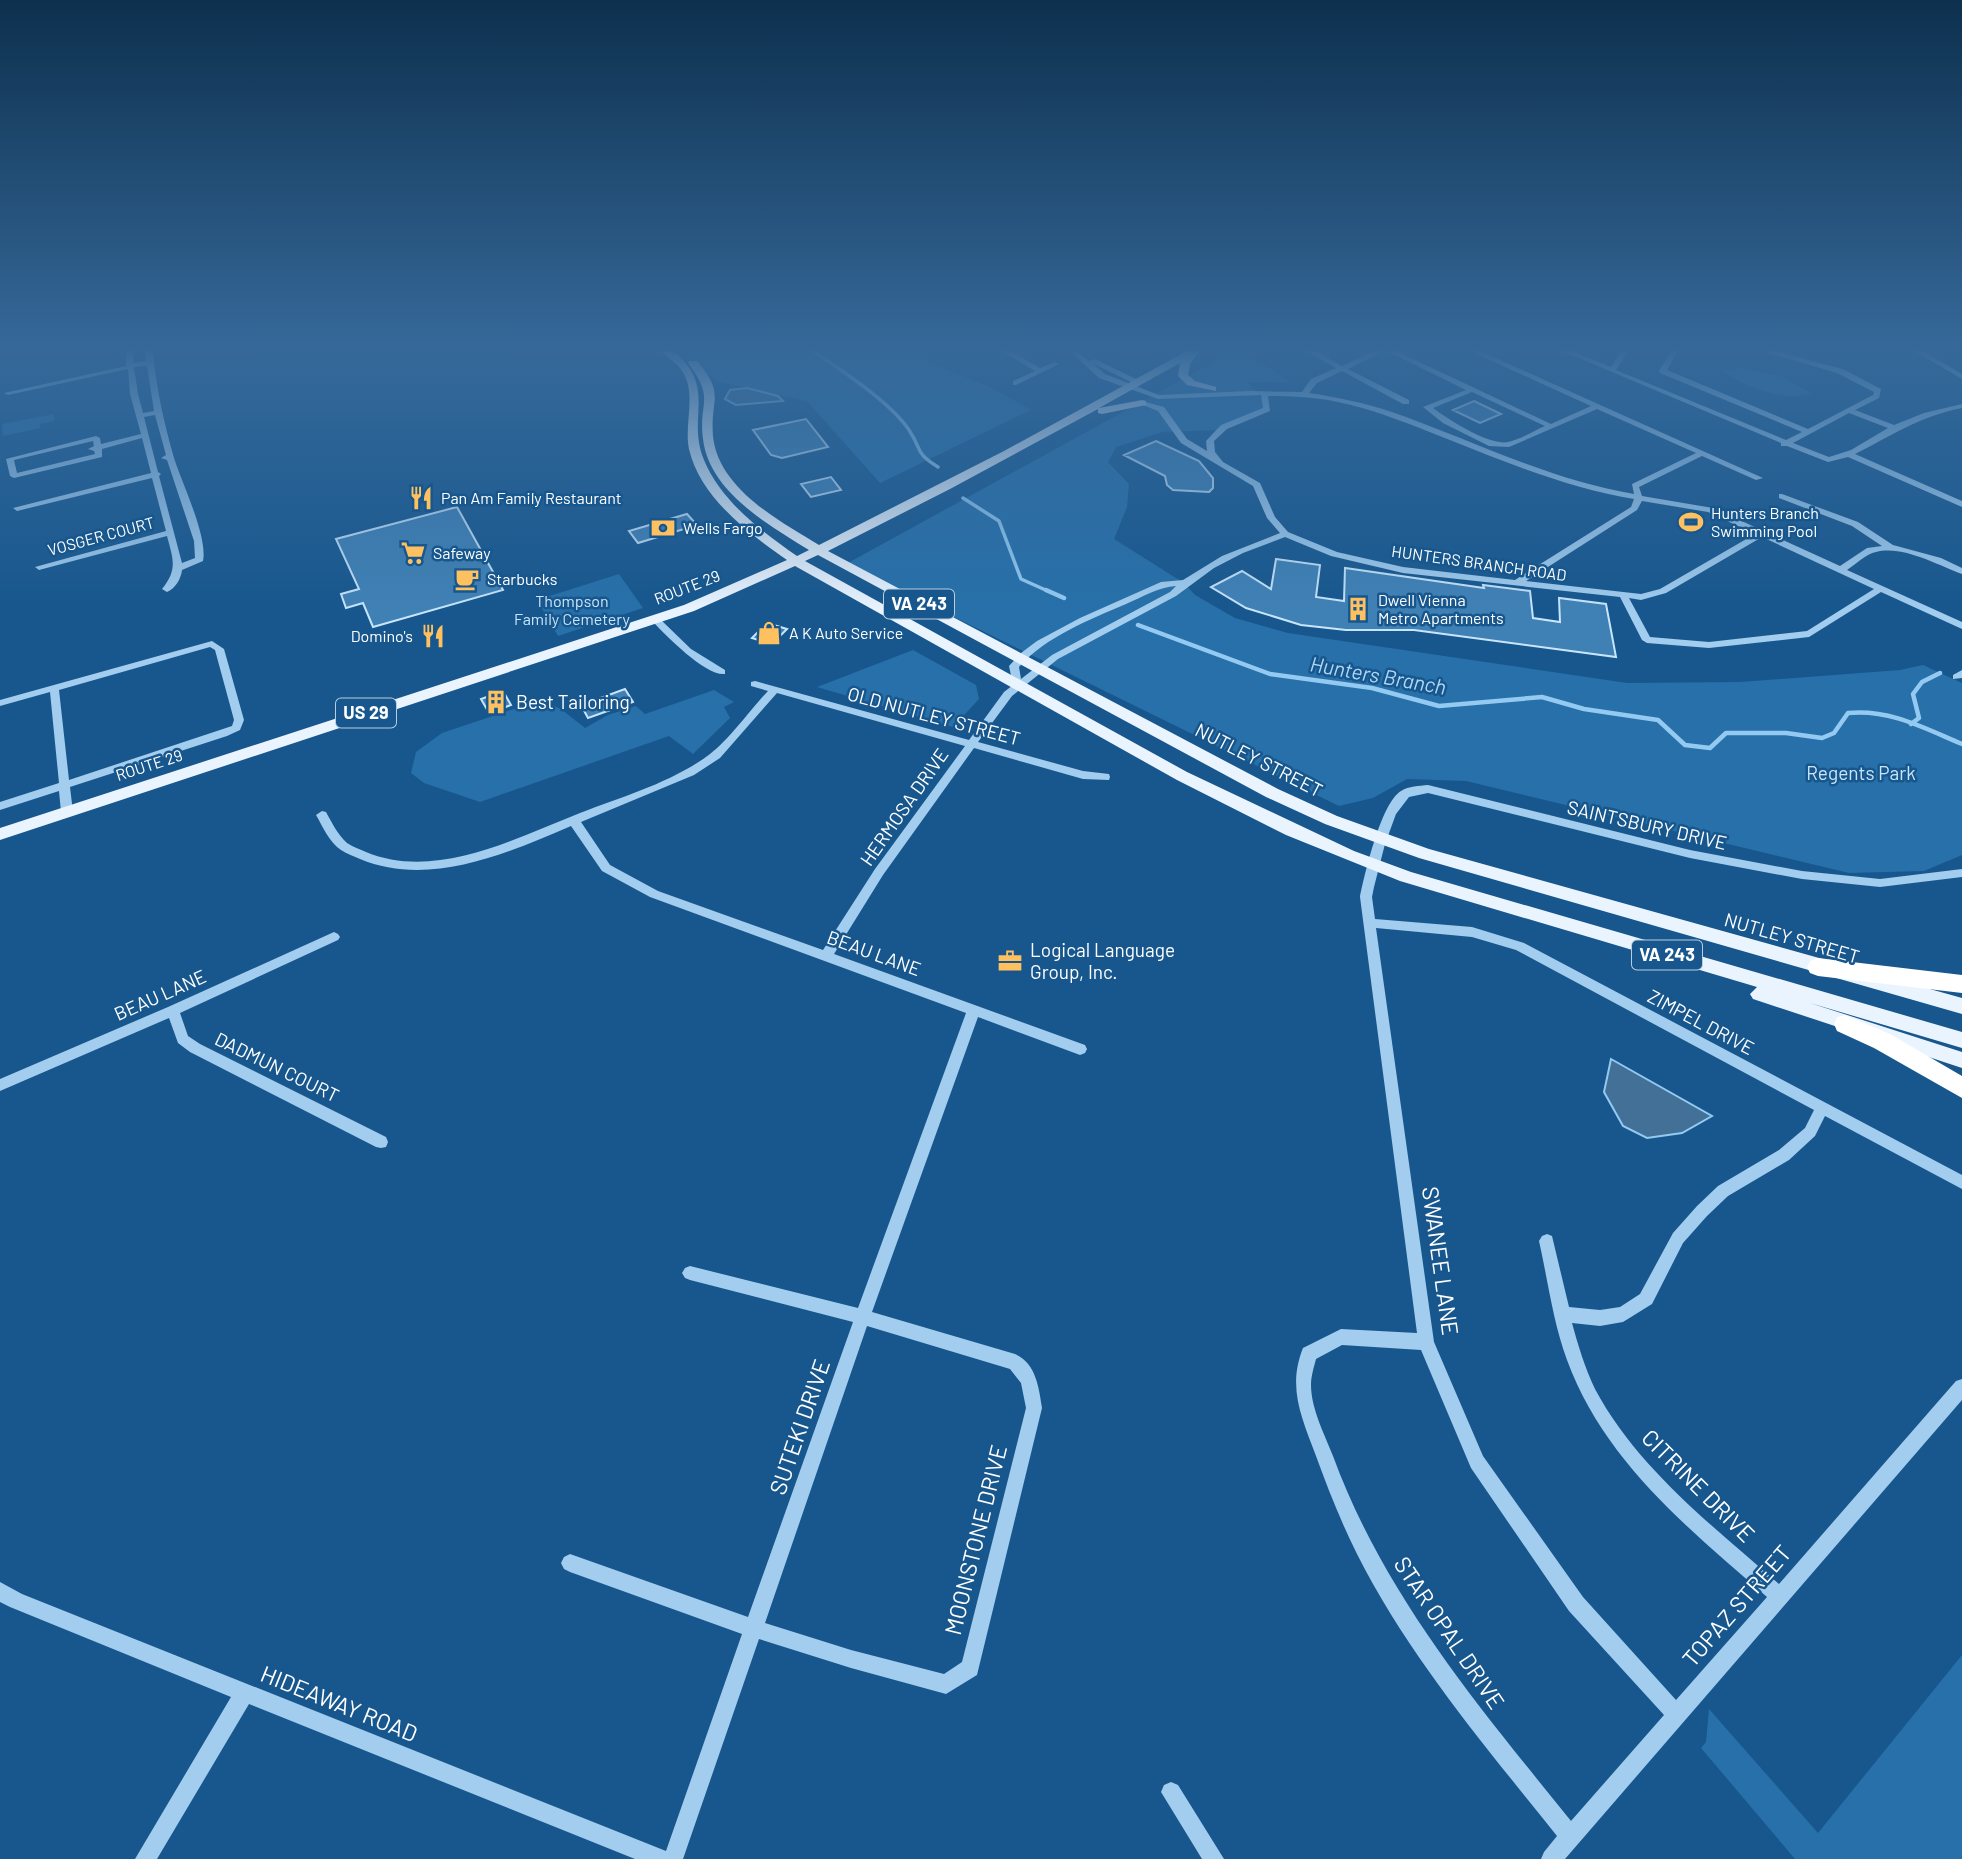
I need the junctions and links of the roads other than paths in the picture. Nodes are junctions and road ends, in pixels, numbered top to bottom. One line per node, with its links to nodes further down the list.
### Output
1 (135, 438): 17 (street)
2 (147, 438): 22 (street)
3 (165, 438): 20 (street)
4 (693, 438): 36 (main road)
5 (708, 438): 35 (main road, NUTLEY STREET)
6 (1035, 438): 35 (main road, ROUTE 29 / US 29)
7 (1182, 438): 21 (street)
8 (1213, 438): 21 (street)
9 (1452, 438): 28 (street)
10 (1480, 438): 11 (street)
11 (1525, 438)
12 (1668, 438): 18 (street)
13 (1769, 438): 16 (street)
14 (1797, 438): 16 (street)
15 (1876, 438): 19 (street)
16 (1784, 444): 19 (street)
17 (97, 447): 23 (street); 23 (street)
18 (1702, 453): 26 (street); 28 (street)
19 (1847, 454): 29 (street)
20 (170, 457): 22 (street); 38 (street)
21 (1216, 459): 33 (street)
22 (153, 461): 25 (street)
23 (12, 468): 24 (street)
24 (2, 470)
25 (157, 474): 30 (street); 31 (street)
26 (1759, 478)
27 (1782, 496): 34 (street)
28 (1639, 498): 32 (street); 42 (street)
29 (1962, 504)
30 (18, 508)
31 (171, 532): 37 (street, VOSGER COURT); 38 (street)
32 (1763, 533): 39 (street); 45 (street, HUNTERS BRANCH ROAD)
33 (1285, 534): 41 (street, HERMOSA DRIVE); 42 (street, HUNTERS BRANCH ROAD)
34 (1891, 547): 39 (street); 40 (street)
35 (819, 551): 36 (main road, ROUTE 29 / US 29); 48 (main road, NUTLEY STREET / VA 243)
36 (798, 562): 46 (main road, ROUTE 29 / US 29); 52 (main road, VA 243)
37 (39, 567)
38 (179, 568): 44 (street)
39 (1842, 569): 43 (street)
40 (1962, 571)
41 (1184, 583): 48 (street, HERMOSA DRIVE); 49 (street, HERMOSA DRIVE)
42 (1515, 584): 45 (street, HUNTERS BRANCH ROAD)
43 (1881, 588): 45 (street); 47 (street)
44 (167, 589)
45 (1624, 597)
46 (656, 620): 50 (street); 60 (main road, ROUTE 29 / US 29)
47 (1962, 626)
48 (1019, 657): 49 (main road, NUTLEY STREET / VA 243); 52 (street)
49 (1041, 668): 52 (street, HERMOSA DRIVE); 64 (main road, NUTLEY STREET / VA 243)
50 (721, 672)
51 (755, 684): 54 (street, OLD NUTLEY STREET)
52 (1017, 684): 56 (street, HERMOSA DRIVE); 65 (main road, VA 243)
53 (54, 687): 55 (street); 58 (street); 58 (street)
54 (773, 691): 56 (street, OLD NUTLEY STREET); 62 (street)
55 (0, 703)
56 (969, 744): 57 (street, OLD NUTLEY STREET); 70 (street, HERMOSA DRIVE)
57 (1105, 776)
58 (63, 786): 59 (street); 60 (street)
59 (0, 806)
60 (67, 812): 63 (main road, ROUTE 29 / US 29)
61 (322, 815): 62 (street)
62 (574, 821): 70 (street, BEAU LANE)
63 (0, 834)
64 (1382, 838): 65 (street, SAINTSBURY DRIVE); 66 (street, SAINTSBURY DRIVE); 71 (main road, NUTLEY STREET / VA 243)
65 (1373, 866): 67 (street, SWANEE LANE); 68 (main road, VA 243)
66 (1962, 873)
67 (1371, 923): 82 (street, ZIMPEL DRIVE); 89 (street, SWANEE LANE)
68 (1577, 929): 76 (main road, VA 243); 77 (main road, VA 243)
69 (334, 937): 75 (street, BEAU LANE)
70 (827, 956): 74 (street, BEAU LANE)
71 (1818, 967): 72 (highway); 73 (main road, NUTLEY STREET / VA 243)
72 (1962, 984)
73 (1962, 1006)
74 (974, 1010): 78 (street, BEAU LANE); 88 (street, SUTEKI DRIVE)
75 (173, 1011): 80 (street, BEAU LANE); 83 (street, DADMUN COURT)
76 (1845, 1024): 79 (main road, VA 243); 81 (highway)
77 (1962, 1040)
78 (1080, 1049)
79 (1962, 1060)
80 (0, 1085)
81 (1962, 1088)
82 (1822, 1108): 84 (street, ZIMPEL DRIVE); 87 (street)
83 (381, 1142)
84 (1962, 1182)
85 (1547, 1241): 87 (street, CITRINE DRIVE)
86 (690, 1273): 88 (street, MOONSTONE DRIVE)
87 (1563, 1314): 93 (street, CITRINE DRIVE)
88 (862, 1317): 94 (street, SUTEKI DRIVE); 94 (street, MOONSTONE DRIVE)
89 (1426, 1342): 96 (street, SWANEE LANE); 98 (street, STAR OPAL DRIVE)
90 (1962, 1387): 93 (street, TOPAZ STREET)
91 (570, 1563): 94 (street, MOONSTONE DRIVE)
92 (0, 1591): 95 (street, HIDEAWAY ROAD)
93 (1779, 1596): 96 (street, TOPAZ STREET)
94 (755, 1629): 101 (street, SUTEKI DRIVE)
95 (244, 1692): 99 (street); 100 (street, HIDEAWAY ROAD)
96 (1675, 1713): 98 (street, TOPAZ STREET)
97 (1171, 1792): 102 (street)
98 (1570, 1836): 103 (street, TOPAZ STREET)
99 (145, 1859)
100 (661, 1859)
101 (673, 1859)
102 (1214, 1859)
103 (1551, 1859)

